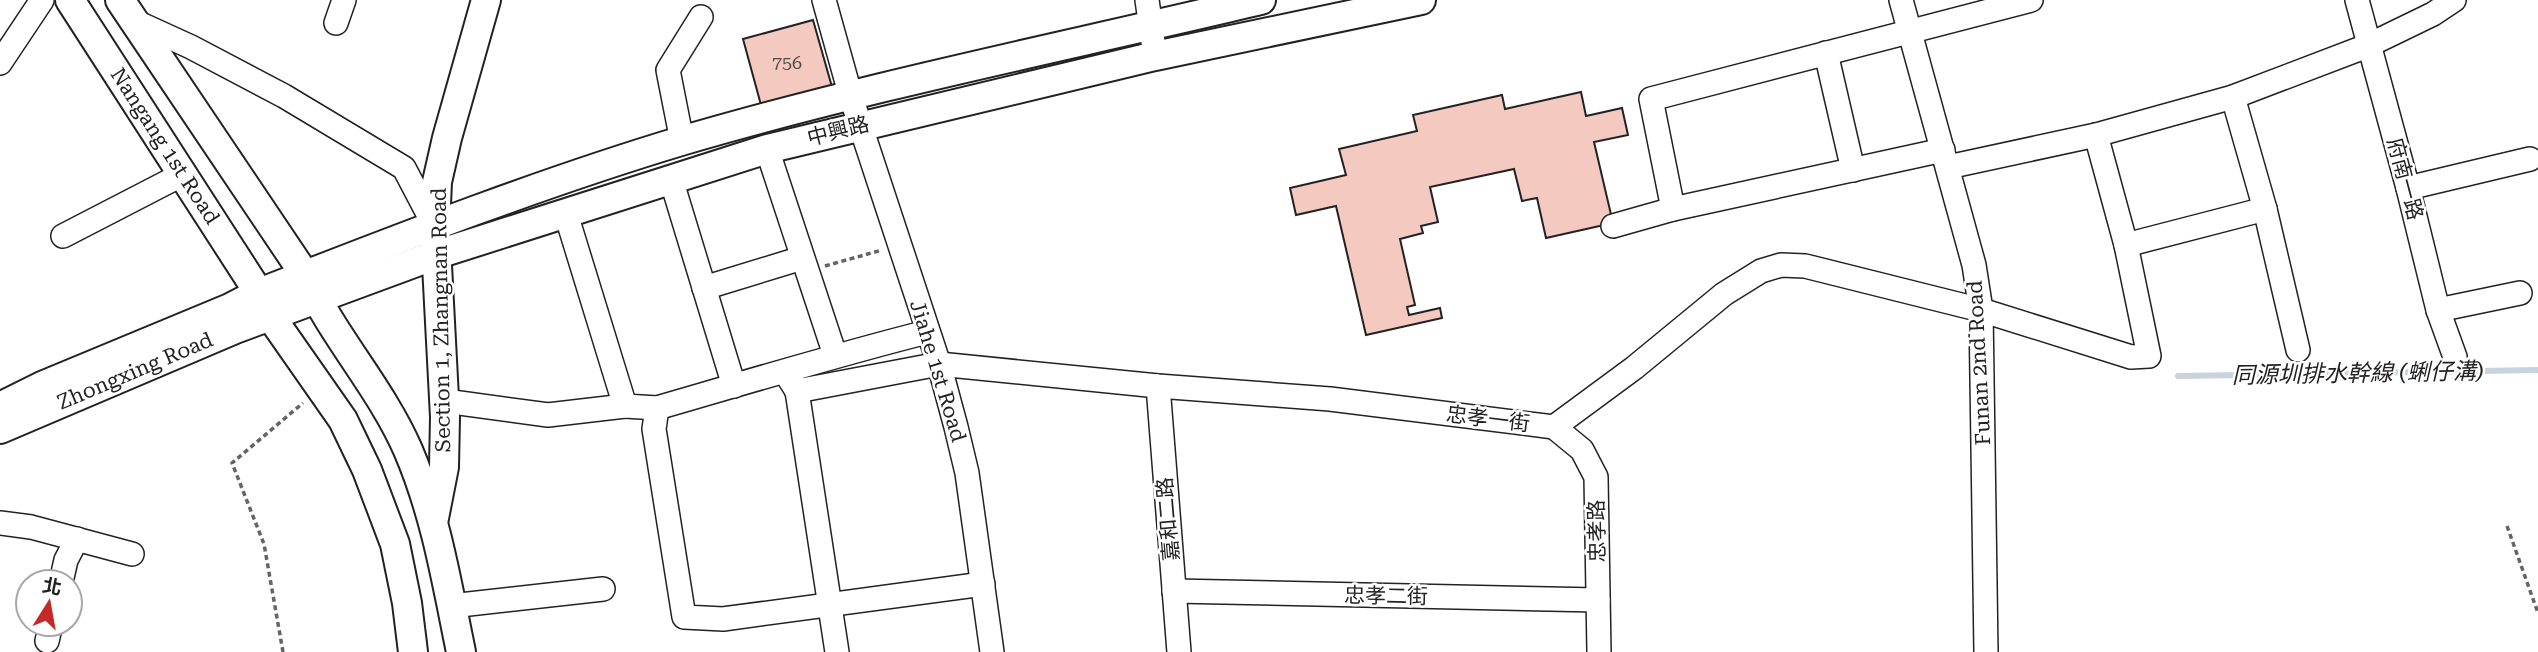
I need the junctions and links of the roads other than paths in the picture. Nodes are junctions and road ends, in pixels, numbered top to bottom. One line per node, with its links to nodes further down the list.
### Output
1 (43, 0): 20 (street)
2 (70, 0): 30 (main road, Nangang 1st Road)
3 (344, 0): 15 (street)
4 (486, 0): 38 (main road, Section 1, Zhangnan Road)
5 (824, 0): 21 (street, Jiahe 1st Road)
6 (1261, 0): 13 (main road, 中興路)
7 (1900, 0): 16 (street, Funan 2nd Road)
8 (2031, 0): 16 (street)
9 (2357, 0): 17 (street, 府南一路)
10 (2454, 0): 17 (street)
11 (1409, 1): 19 (main road, 中興路)
12 (127, 11): 38 (street); 41 (main road, Nangang 1st Road)
13 (1148, 13): 19 (street); 21 (main road, 中興路)
14 (701, 17): 25 (street)
15 (336, 23)
16 (1910, 30): 18 (street); 27 (street, Funan 2nd Road)
17 (2369, 43): 22 (street); 32 (street, 府南一路)
18 (1826, 52): 29 (street); 33 (street)
19 (1155, 56): 23 (main road, 中興路)
20 (0, 62)
21 (851, 97): 23 (street, Jiahe 1st Road); 25 (main road, 中興路)
22 (2233, 97): 24 (street); 34 (street)
23 (860, 125): 26 (main road, 中興路); 47 (street, Jiahe 1st Road)
24 (2096, 135): 27 (street); 39 (street)
25 (682, 141): 38 (main road, 中興路)
26 (767, 149): 31 (main road, 中興路); 40 (street)
27 (1946, 159): 29 (street); 45 (street, Funan 2nd Road)
28 (2530, 159): 32 (street)
29 (1853, 170): 33 (street)
30 (183, 174): 37 (street); 44 (main road, Nangang 1st Road)
31 (671, 179): 35 (main road, 中興路); 42 (street)
32 (2408, 188): 46 (street, 府南一路)
33 (1673, 209): 36 (street)
34 (2265, 209): 39 (street); 48 (street)
35 (566, 214): 38 (main road, 中興路); 57 (street)
36 (1613, 226)
37 (63, 236)
38 (437, 240): 41 (main road, 中興路); 56 (main road, Section 1, Zhangnan Road)
39 (2126, 245): 45 (street, 忠孝一街)
40 (804, 265): 42 (street); 49 (street)
41 (311, 287): 44 (main road, 中興路); 62 (main road, Section 1, Zhangnan Road)
42 (704, 288): 54 (street)
43 (2520, 293): 46 (street)
44 (265, 305): 52 (main road, Zhongxing Road); 73 (main road)
45 (1980, 310): 60 (street, 忠孝一街); 79 (street, Funan 2nd Road)
46 (2438, 310): 50 (street, 府南一路)
47 (927, 332): 49 (street); 51 (street, Jiahe 1st Road)
48 (2298, 350)
49 (835, 355): 53 (street)
50 (2455, 357)
51 (939, 364): 53 (street, 忠孝一街); 55 (street, 忠孝一街); 67 (street, Jiahe 1st Road)
52 (121, 366): 58 (main road, Zhongxing Road); 61 (main road, Zhongxing Road)
53 (791, 381): 54 (street); 71 (street)
54 (734, 386): 59 (street)
55 (1158, 386): 60 (street, 忠孝一街); 69 (street, 嘉和二路)
56 (445, 401): 57 (street); 62 (main road, Section 1, Zhangnan Road)
57 (625, 406): 59 (street)
58 (0, 407)
59 (657, 408): 71 (street)
60 (1554, 427): 70 (street, 忠孝路)
61 (0, 429)
62 (434, 519): 72 (main road, Section 1, Zhangnan Road)
63 (0, 523): 64 (street)
64 (77, 539): 65 (street); 66 (street)
65 (132, 554)
66 (64, 568)
67 (983, 584): 71 (street); 76 (street, Jiahe 1st Road)
68 (603, 589): 72 (street)
69 (1174, 591): 70 (street, 忠孝二街); 77 (street, 嘉和二路)
70 (1598, 600): 78 (street, 忠孝路)
71 (829, 604): 75 (street)
72 (451, 606): 74 (main road, Section 1, Zhangnan Road)
73 (413, 652)
74 (461, 652)
75 (837, 652)
76 (992, 652)
77 (1180, 652)
78 (1599, 652)
79 (1986, 652)

